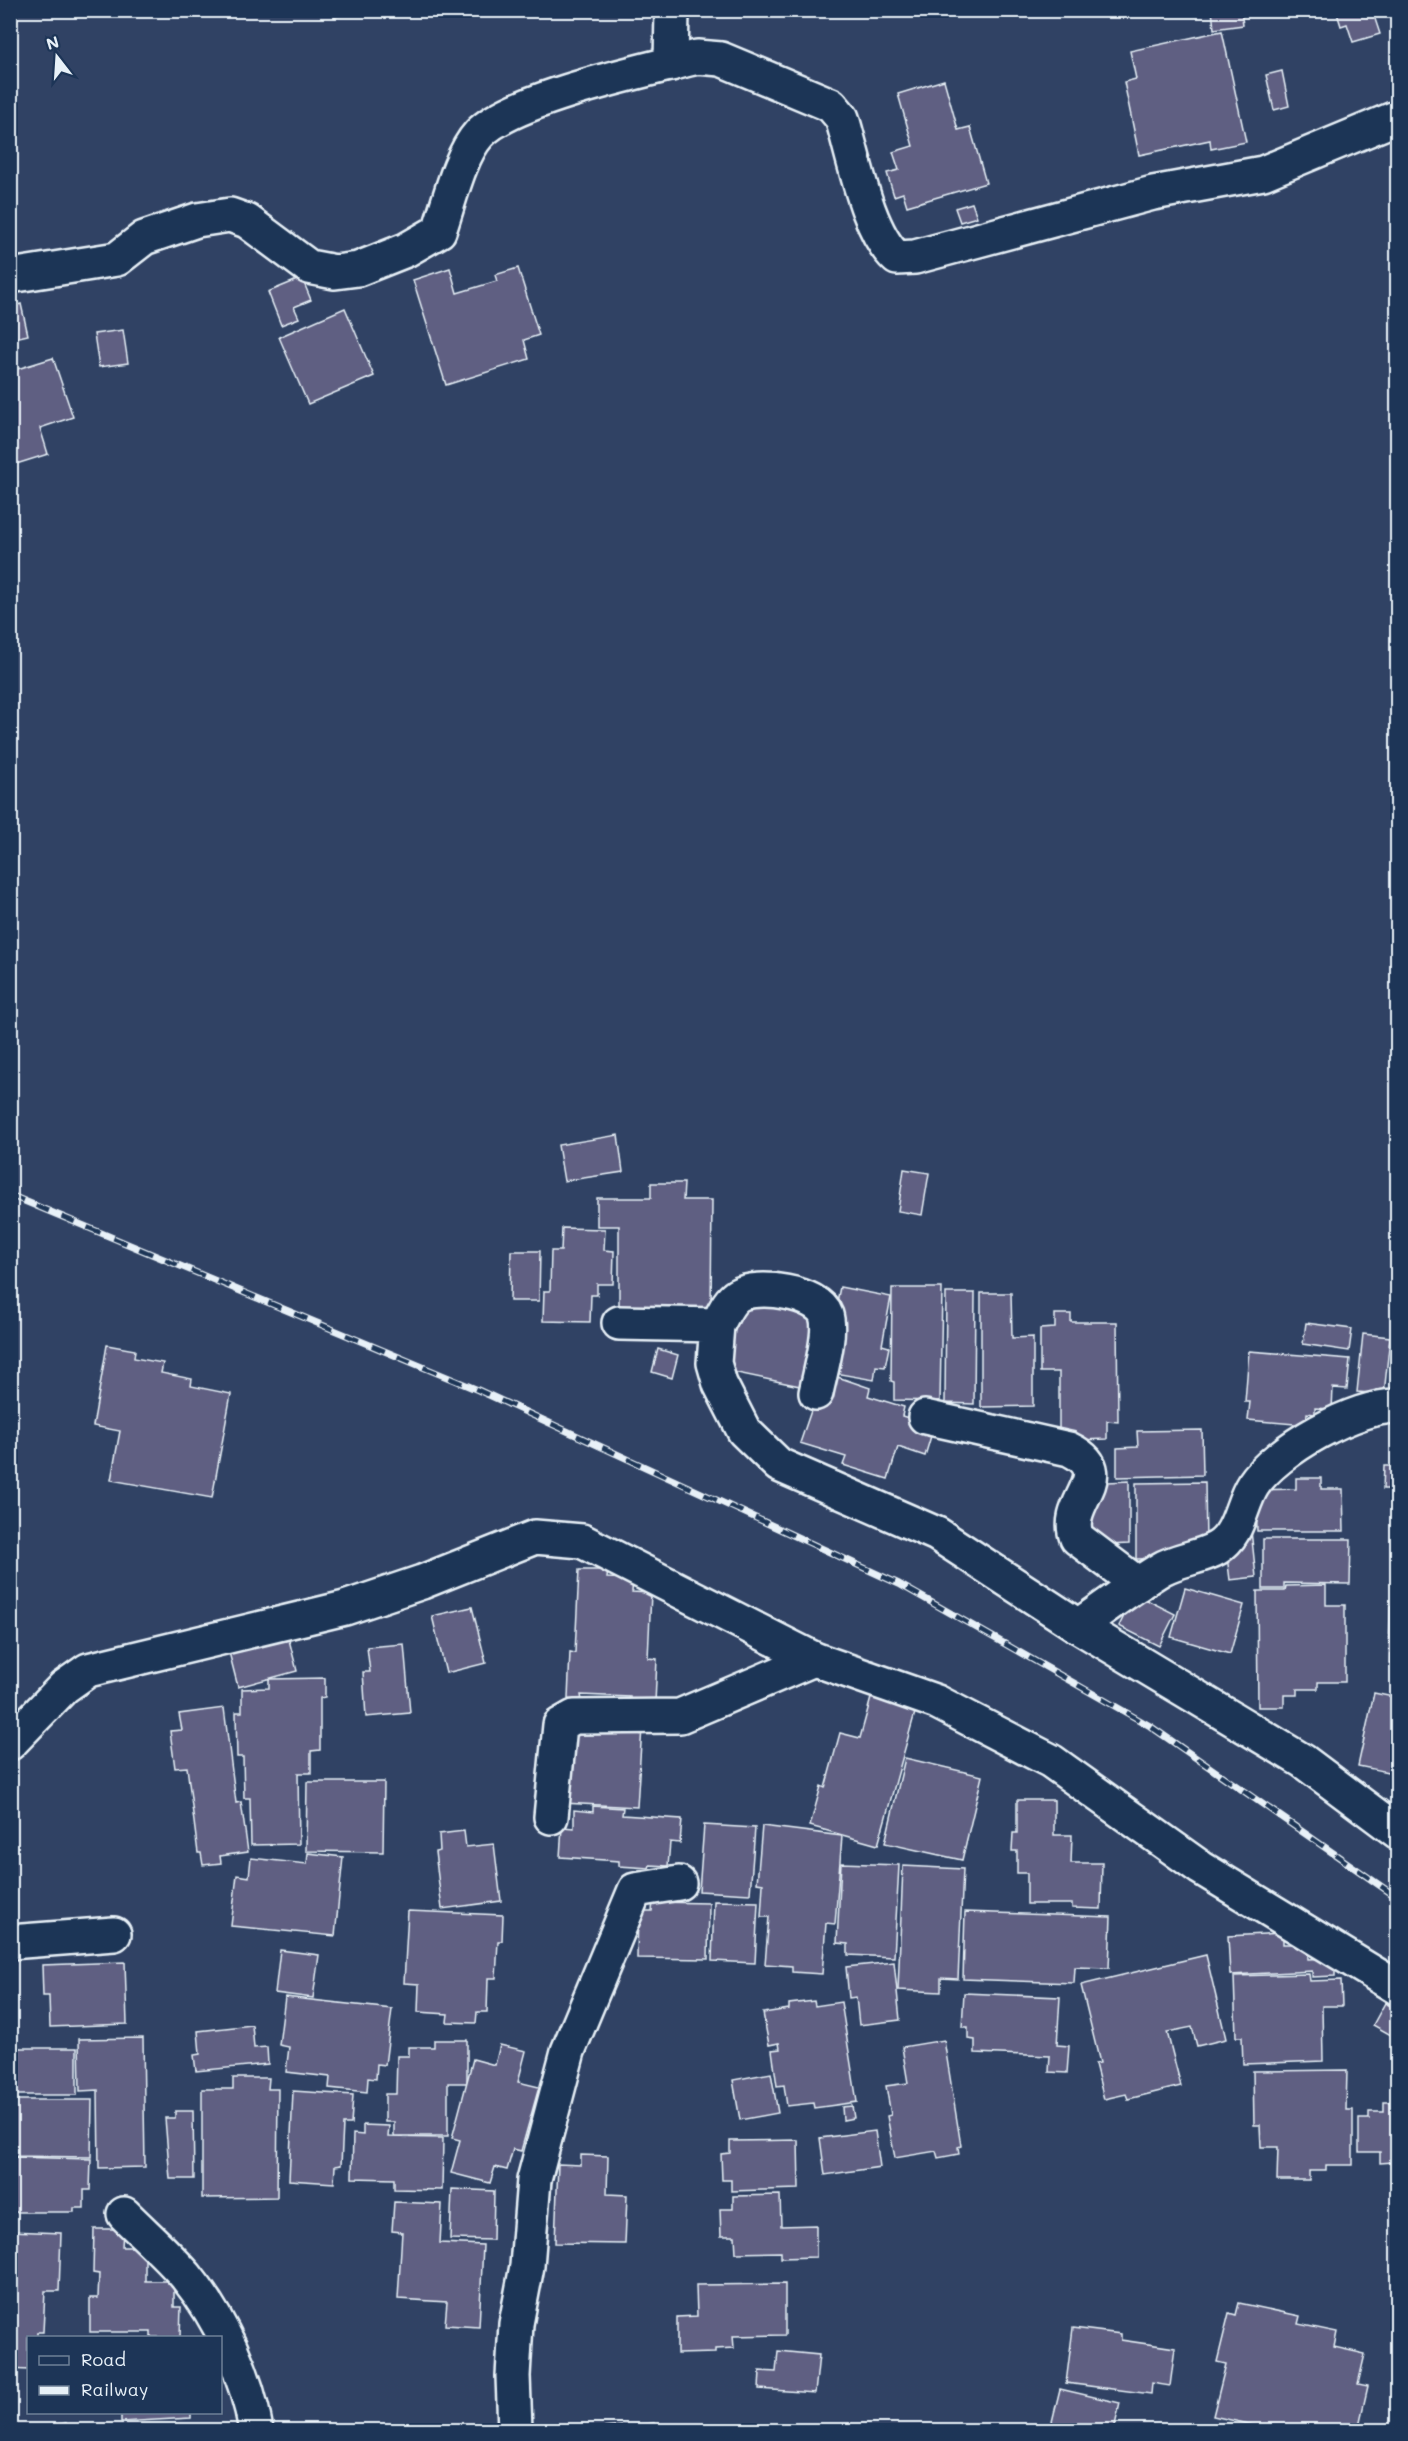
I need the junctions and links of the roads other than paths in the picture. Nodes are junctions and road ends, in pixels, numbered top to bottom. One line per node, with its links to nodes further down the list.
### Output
1 (672, 10): 2 (street)
2 (671, 64): 3 (street); 4 (street)
3 (1398, 117)
4 (10, 276)
5 (619, 1323): 6 (street)
6 (717, 1325): 7 (street); 11 (street)
7 (816, 1393)
8 (1398, 1406): 10 (street)
9 (925, 1417): 10 (street)
10 (1138, 1584): 11 (street)
11 (1078, 1626): 15 (street)
12 (814, 1659): 13 (street); 14 (street); 19 (street)
13 (10, 1743)
14 (550, 1817)
15 (1398, 1832)
16 (678, 1883): 22 (street)
17 (114, 1934): 18 (street)
18 (10, 1942)
19 (1398, 1988)
20 (124, 2214): 21 (street)
21 (256, 2430)
22 (516, 2430)

